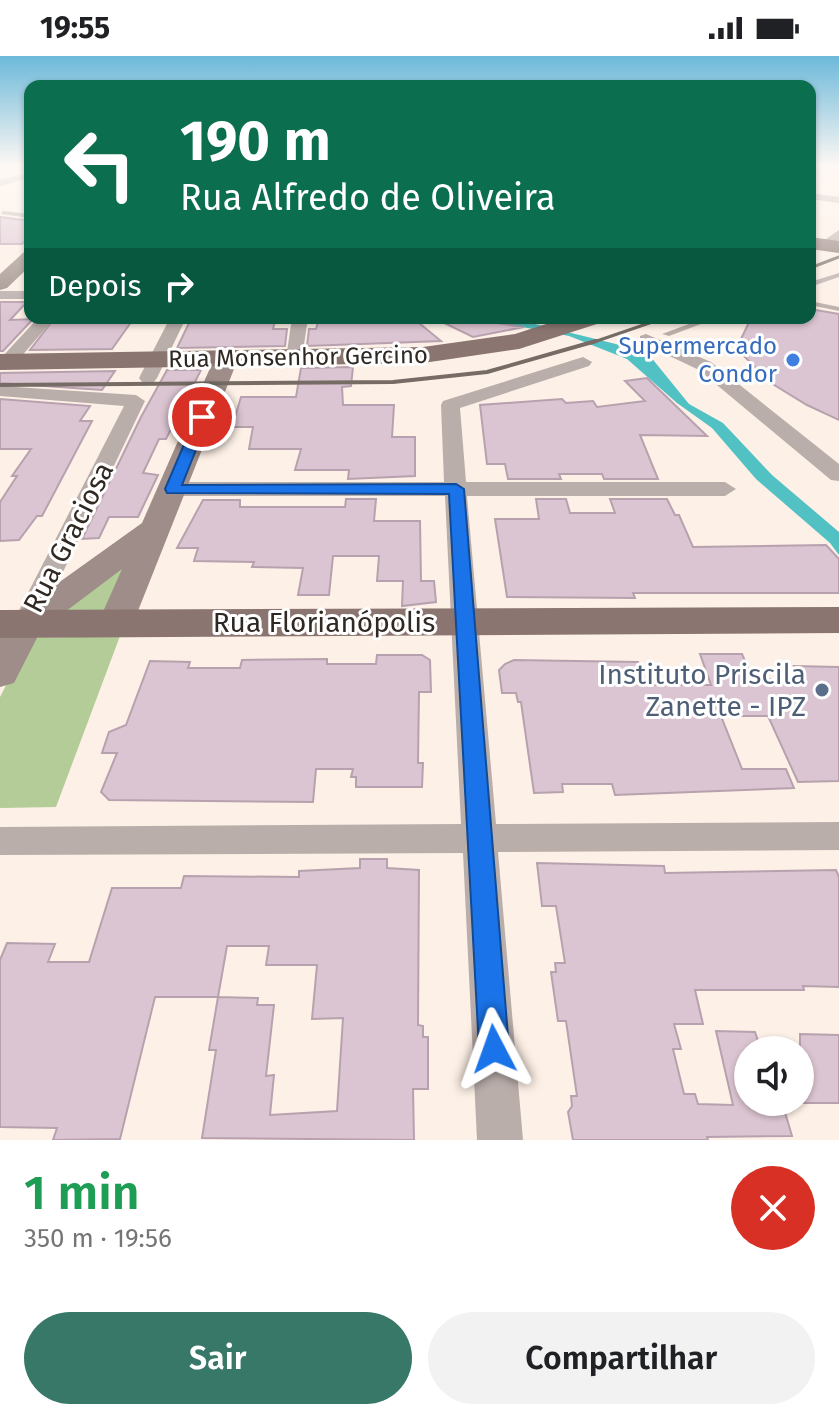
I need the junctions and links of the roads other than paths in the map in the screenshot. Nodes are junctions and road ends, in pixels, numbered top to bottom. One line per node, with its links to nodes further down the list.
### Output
1 (24, 262): 4 (street)
2 (839, 275): 3 (lane)
3 (816, 283)
4 (0, 284)
5 (0, 295): 6 (street)
6 (24, 295)
7 (816, 304): 8 (lane)
8 (838, 309)
9 (41, 324): 18 (street)
10 (175, 324): 20 (street)
11 (299, 324): 16 (street)
12 (695, 324): 14 (lane)
13 (567, 327): 16 (main road, Rua Monsenhor Gercino)
14 (666, 334)
15 (646, 339): 22 (street)
16 (294, 358): 17 (main road, Rua Monsenhor Gercino)
17 (226, 359): 20 (main road, Rua Monsenhor Gercino); 23 (street)
18 (3, 362): 20 (main road, Rua Monsenhor Gercino)
19 (583, 362): 24 (street)
20 (152, 369)
21 (0, 391): 27 (street, Rua Graciosa)
22 (839, 475)
23 (172, 489): 24 (street); 26 (street)
24 (456, 489): 25 (street); 30 (street)
25 (725, 489)
26 (157, 528): 28 (street); 31 (street)
27 (56, 563): 28 (street); 32 (street, Rua Graciosa)
28 (104, 567): 32 (street)
29 (839, 620): 30 (main road, Rua Florianópolis)
30 (465, 622): 31 (main road, Rua Florianópolis); 35 (street)
31 (117, 623): 32 (main road, Rua Florianópolis)
32 (12, 624): 33 (street, Rua Graciosa)
33 (0, 674)
34 (839, 836): 35 (street)
35 (480, 838): 36 (street); 37 (street)
36 (0, 841)
37 (500, 1140)

